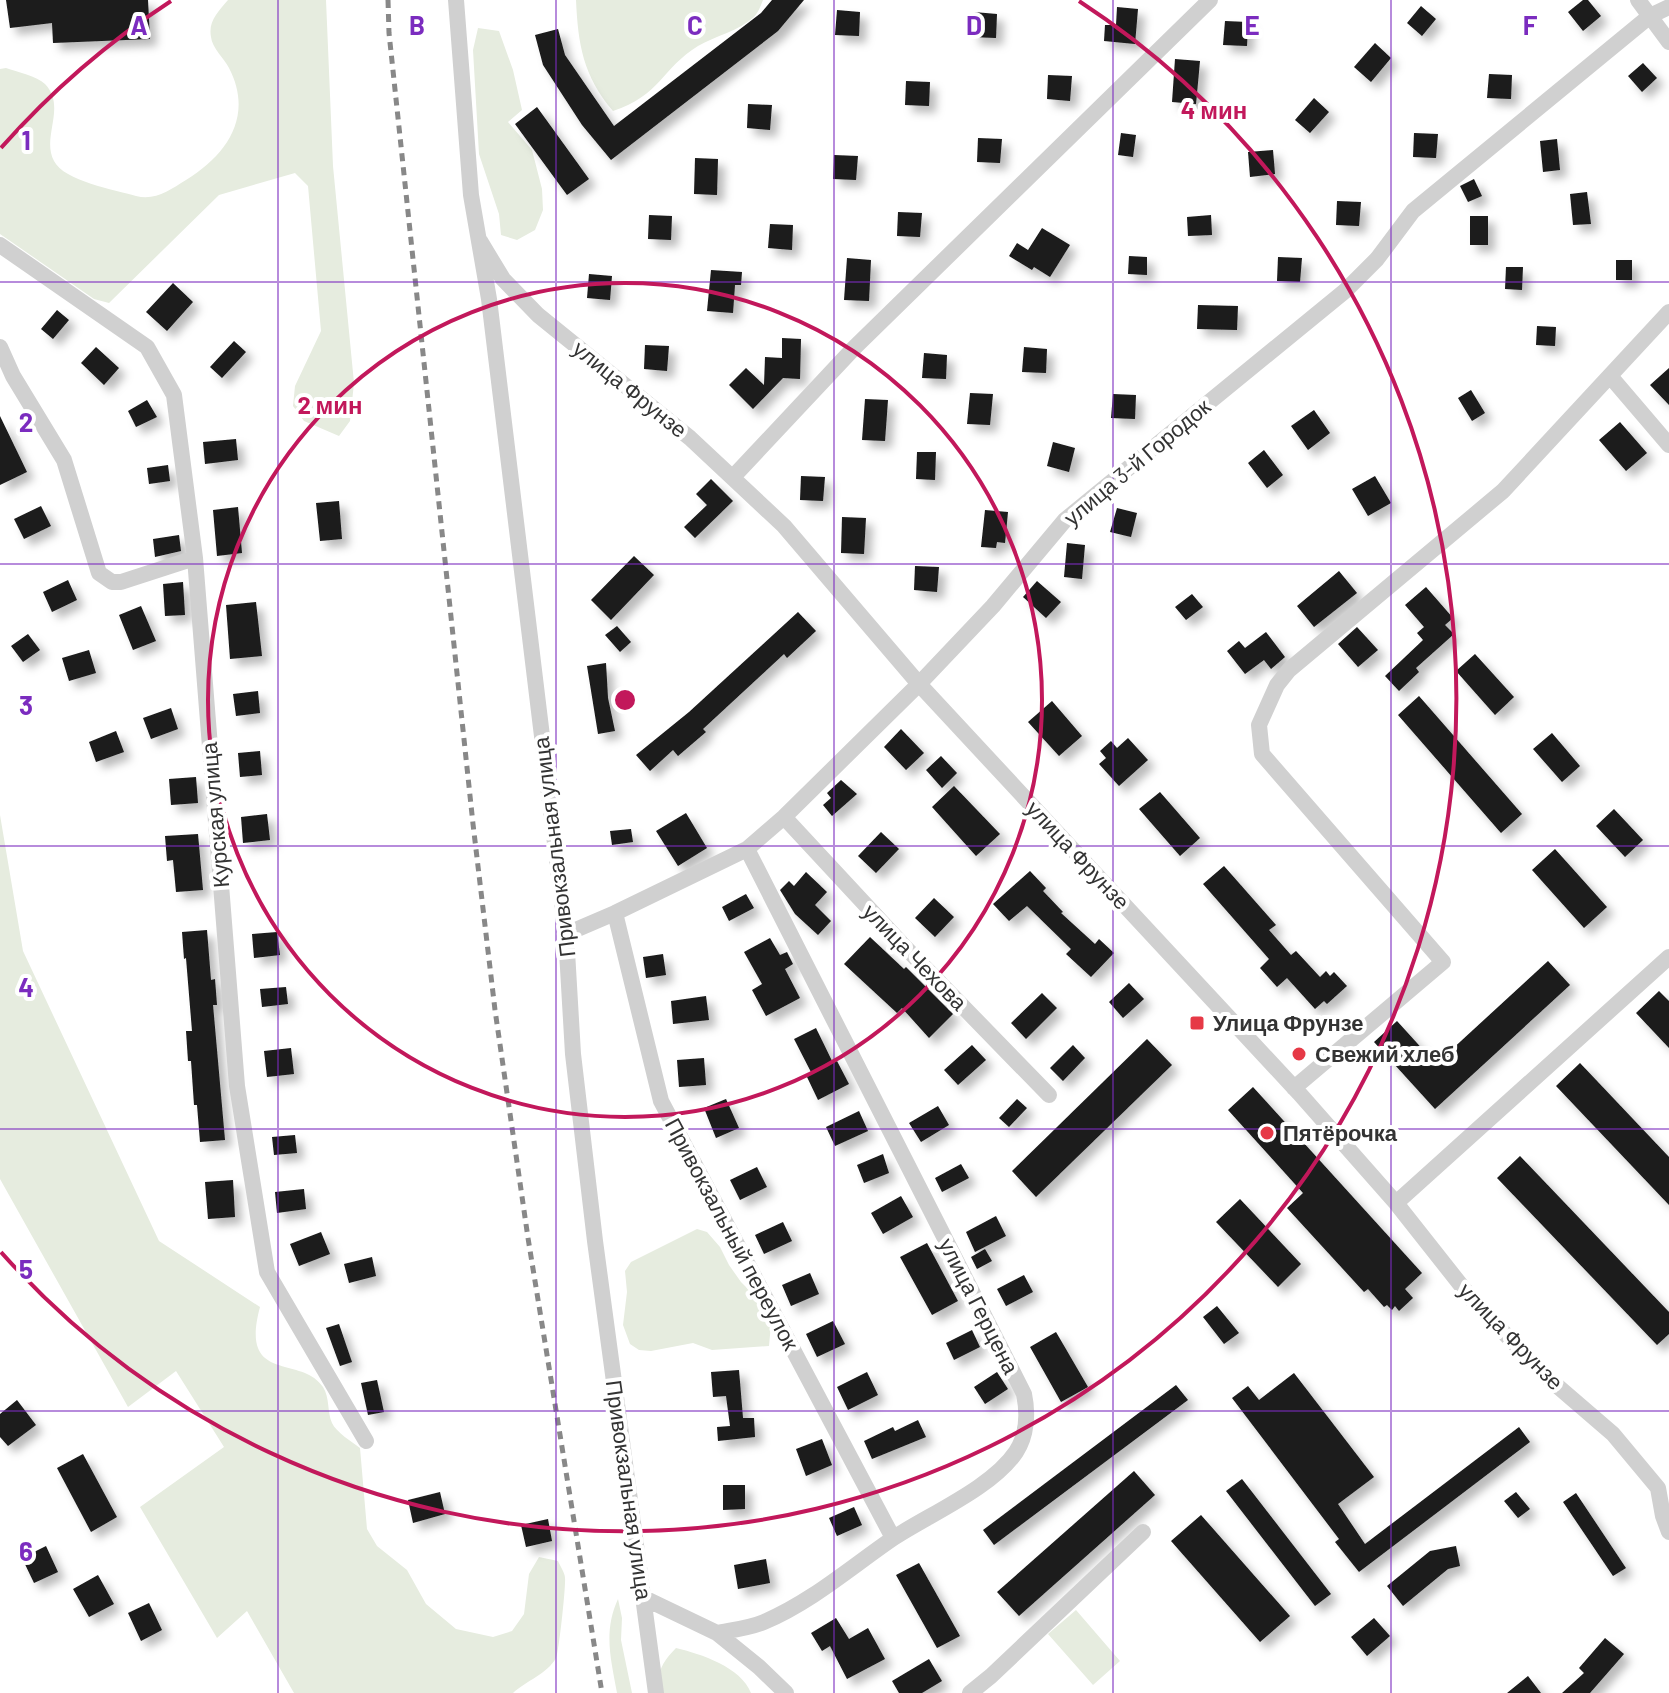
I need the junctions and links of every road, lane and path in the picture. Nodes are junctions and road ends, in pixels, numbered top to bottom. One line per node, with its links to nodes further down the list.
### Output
1 (456, 0): 8 (street, Привокзальная улица)
2 (1210, 0): 13 (street)
3 (1638, 0): 5 (street)
4 (1669, 7): 5 (street, улица 3-й Городок)
5 (1650, 16): 6 (street); 15 (street, улица 3-й Городок)
6 (1669, 42)
7 (3, 253): 14 (street, Курская улица)
8 (492, 273): 13 (street, улица Фрунзе); 19 (street, Привокзальная улица)
9 (1669, 312): 11 (street)
10 (0, 347): 14 (street)
11 (1610, 376): 12 (street); 21 (street)
12 (1669, 445)
13 (733, 477): 15 (street, улица Фрунзе)
14 (195, 558): 24 (street, Курская улица)
15 (919, 684): 16 (street, улица 3-й Городок); 21 (street, улица Фрунзе)
16 (784, 817): 17 (street, улица 3-й Городок); 22 (street, улица Чехова)
17 (747, 849): 18 (street, улица 3-й Городок); 28 (street, улица Герцена)
18 (615, 913): 19 (street, улица 3-й Городок); 28 (street, Привокзальный переулок)
19 (566, 934): 29 (street, Привокзальная улица)
20 (1669, 957): 23 (street)
21 (1294, 1088): 23 (street, улица Фрунзе)
22 (1049, 1095)
23 (1396, 1203): 25 (street, улица Фрунзе)
24 (366, 1441)
25 (1663, 1489): 27 (street)
26 (1143, 1532): 33 (street)
27 (1669, 1532)
28 (893, 1538): 30 (street, улица Герцена)
29 (644, 1598): 30 (street); 31 (street, Привокзальная улица)
30 (717, 1633): 32 (street)
31 (656, 1693)
32 (786, 1693)
33 (970, 1693)

